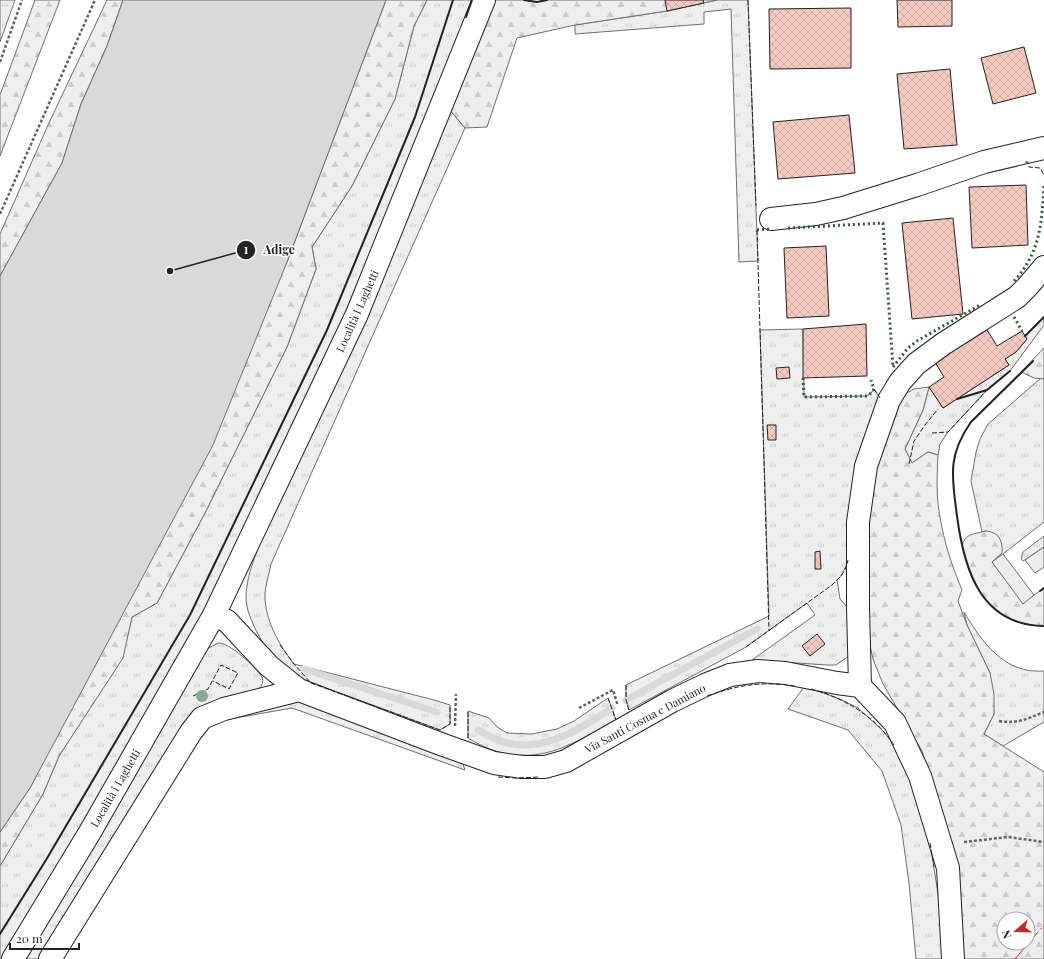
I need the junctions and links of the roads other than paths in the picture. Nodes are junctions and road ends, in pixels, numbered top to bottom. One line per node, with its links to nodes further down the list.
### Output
1 (484, 0): 5 (street, Località I Laghetti)
2 (1044, 148): 3 (street)
3 (771, 220)
4 (1044, 266): 6 (street)
5 (214, 615): 7 (street, Via Santi Cosma e Damiano); 8 (street, Località i Laghetti)
6 (860, 686): 7 (street, Via Santi Cosma e Damiano); 10 (street)
7 (299, 690): 9 (street)
8 (13, 959)
9 (50, 959)
10 (953, 959)

